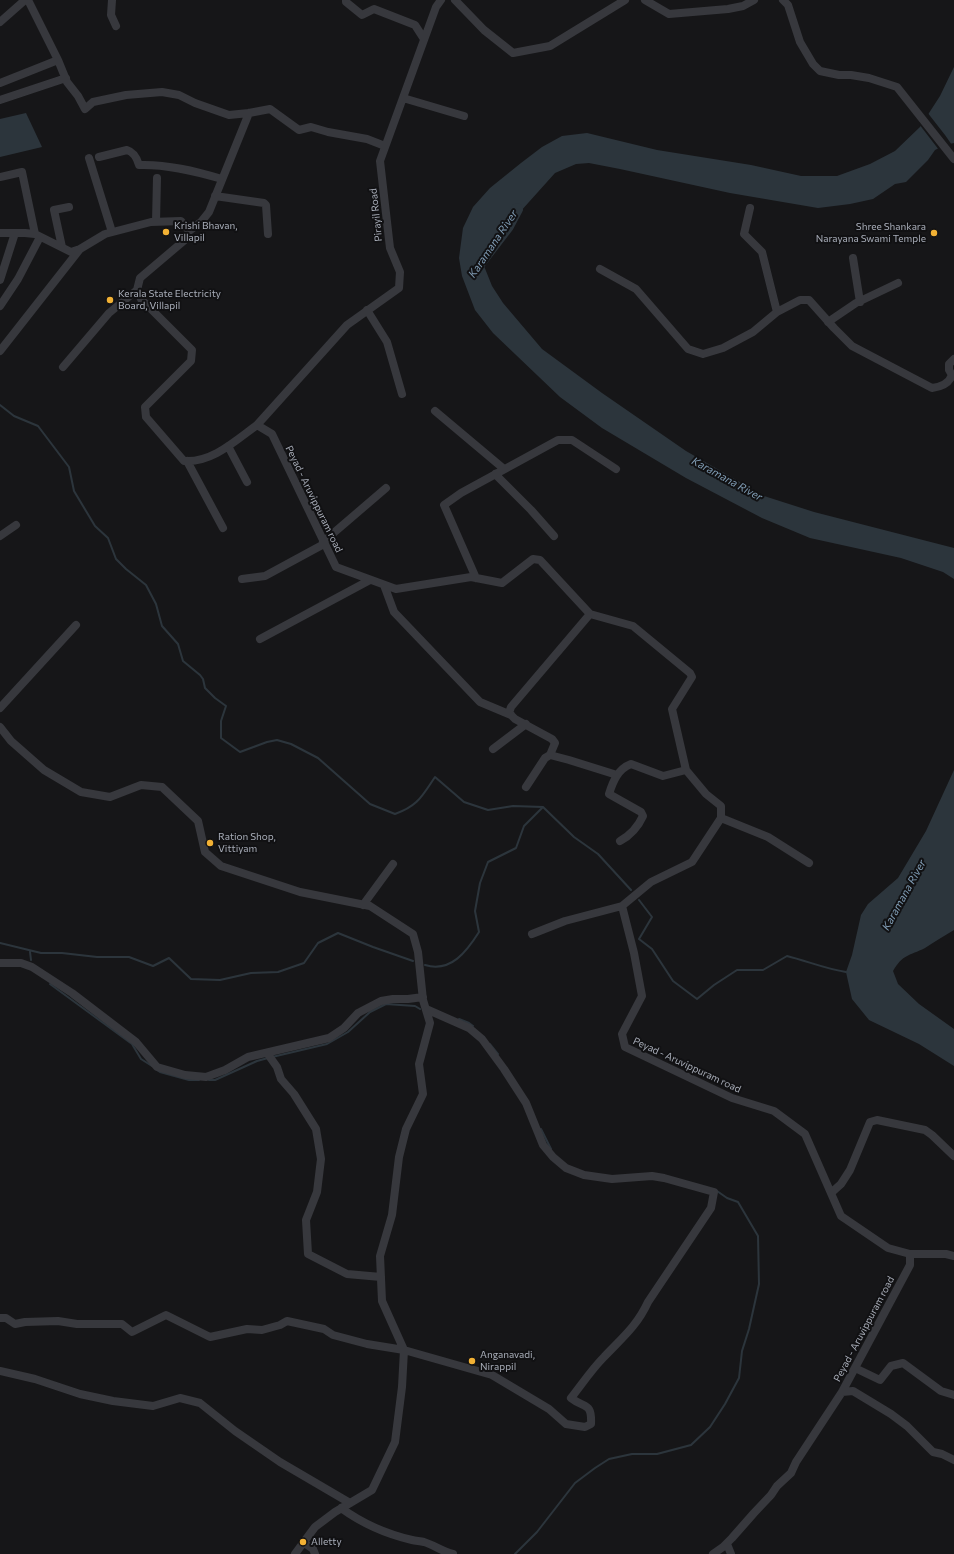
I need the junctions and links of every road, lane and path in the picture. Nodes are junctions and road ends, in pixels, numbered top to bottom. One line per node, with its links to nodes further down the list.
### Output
1 (25, 0): 12 (street)
2 (28, 0): 15 (street)
3 (112, 0): 13 (street)
4 (441, 0): 14 (street, Pirayil Road)
5 (455, 0): 6 (street)
6 (625, 0)
7 (645, 0): 8 (street)
8 (754, 0)
9 (782, 0): 25 (street)
10 (346, 1): 11 (street); 14 (street)
11 (349, 12)
12 (0, 22)
13 (116, 26)
14 (424, 39): 18 (street, Pirayil Road)
15 (58, 60): 16 (street); 17 (street)
16 (66, 78): 19 (street); 20 (street)
17 (0, 83)
18 (403, 98): 21 (street); 22 (street, Pirayil Road)
19 (0, 100)
20 (248, 113): 22 (street); 28 (street)
21 (464, 116)
22 (385, 146): 48 (street, Pirayil Road)
23 (89, 158): 34 (street)
24 (99, 158): 28 (street)
25 (954, 159)
26 (0, 177): 38 (street)
27 (157, 178): 32 (street)
28 (222, 179): 29 (street)
29 (215, 196): 33 (street); 37 (street)
30 (69, 207): 39 (street)
31 (750, 208): 49 (street)
32 (156, 222): 33 (street); 34 (street)
33 (189, 231): 45 (street)
34 (112, 232): 40 (street)
35 (0, 233): 36 (street)
36 (15, 233): 38 (street); 43 (street)
37 (268, 234)
38 (37, 236): 39 (street); 47 (street)
39 (62, 248): 40 (street)
40 (80, 249): 51 (street)
41 (853, 258): 46 (street)
42 (600, 269): 49 (street)
43 (0, 280)
44 (898, 283): 46 (street)
45 (137, 290): 53 (street); 58 (street)
46 (860, 302): 50 (street)
47 (0, 306)
48 (367, 310): 54 (street); 56 (street, Pirayil Road)
49 (777, 312): 50 (street)
50 (828, 322): 52 (street)
51 (0, 350)
52 (954, 359)
53 (63, 367)
54 (402, 394)
55 (435, 411): 59 (street)
56 (257, 425): 57 (street); 68 (street, Peyad - Aruvippuram road)
57 (228, 446): 58 (street); 62 (street)
58 (187, 461): 65 (street)
59 (504, 469): 60 (street); 61 (street)
60 (616, 469)
61 (495, 474): 67 (street); 69 (street)
62 (247, 482)
63 (386, 488): 68 (street)
64 (16, 526): 66 (street)
65 (224, 528)
66 (0, 536)
67 (554, 536)
68 (324, 543): 70 (street); 71 (street, Peyad - Aruvippuram road)
69 (476, 578): 72 (street, Peyad - Aruvippuram road); 73 (street, Peyad - Aruvippuram road)
70 (242, 579)
71 (370, 580): 72 (street, Peyad - Aruvippuram road); 75 (street)
72 (384, 585): 77 (street)
73 (590, 614): 77 (street); 82 (street)
74 (76, 625): 76 (street)
75 (260, 639)
76 (0, 708)
77 (511, 715): 78 (street)
78 (526, 724): 80 (street); 81 (street)
79 (0, 727): 89 (street)
80 (493, 749)
81 (550, 755): 83 (street); 84 (street)
82 (686, 770): 83 (street); 85 (street)
83 (617, 775): 86 (street)
84 (526, 787)
85 (721, 818): 88 (street); 90 (street)
86 (620, 840)
87 (393, 864): 89 (street)
88 (808, 864)
89 (362, 905): 93 (street)
90 (622, 906): 91 (street); 97 (street, Peyad - Aruvippuram road)
91 (532, 934)
92 (0, 963): 95 (street)
93 (423, 997): 94 (street); 95 (street)
94 (426, 1009): 100 (street); 102 (street)
95 (268, 1053): 100 (street)
96 (954, 1156): 97 (street)
97 (831, 1193): 98 (street, Peyad - Aruvippuram road)
98 (910, 1254): 99 (street); 103 (street, Peyad - Aruvippuram road)
99 (954, 1256)
100 (381, 1277): 102 (street)
101 (0, 1318): 102 (street)
102 (404, 1350): 108 (street)
103 (854, 1368): 105 (street, Peyad - Aruvippuram road); 106 (street)
104 (0, 1371): 108 (street)
105 (842, 1392): 107 (street); 111 (street, Peyad - Aruvippuram road)
106 (954, 1395)
107 (954, 1460)
108 (350, 1503): 109 (street)
109 (341, 1508): 110 (street); 114 (street)
110 (303, 1542): 112 (street); 113 (street)
111 (727, 1544): 115 (street, Peyad - Aruvippuram road); 116 (street)
112 (294, 1554)
113 (315, 1554)
114 (453, 1554)
115 (713, 1554)
116 (730, 1554)

